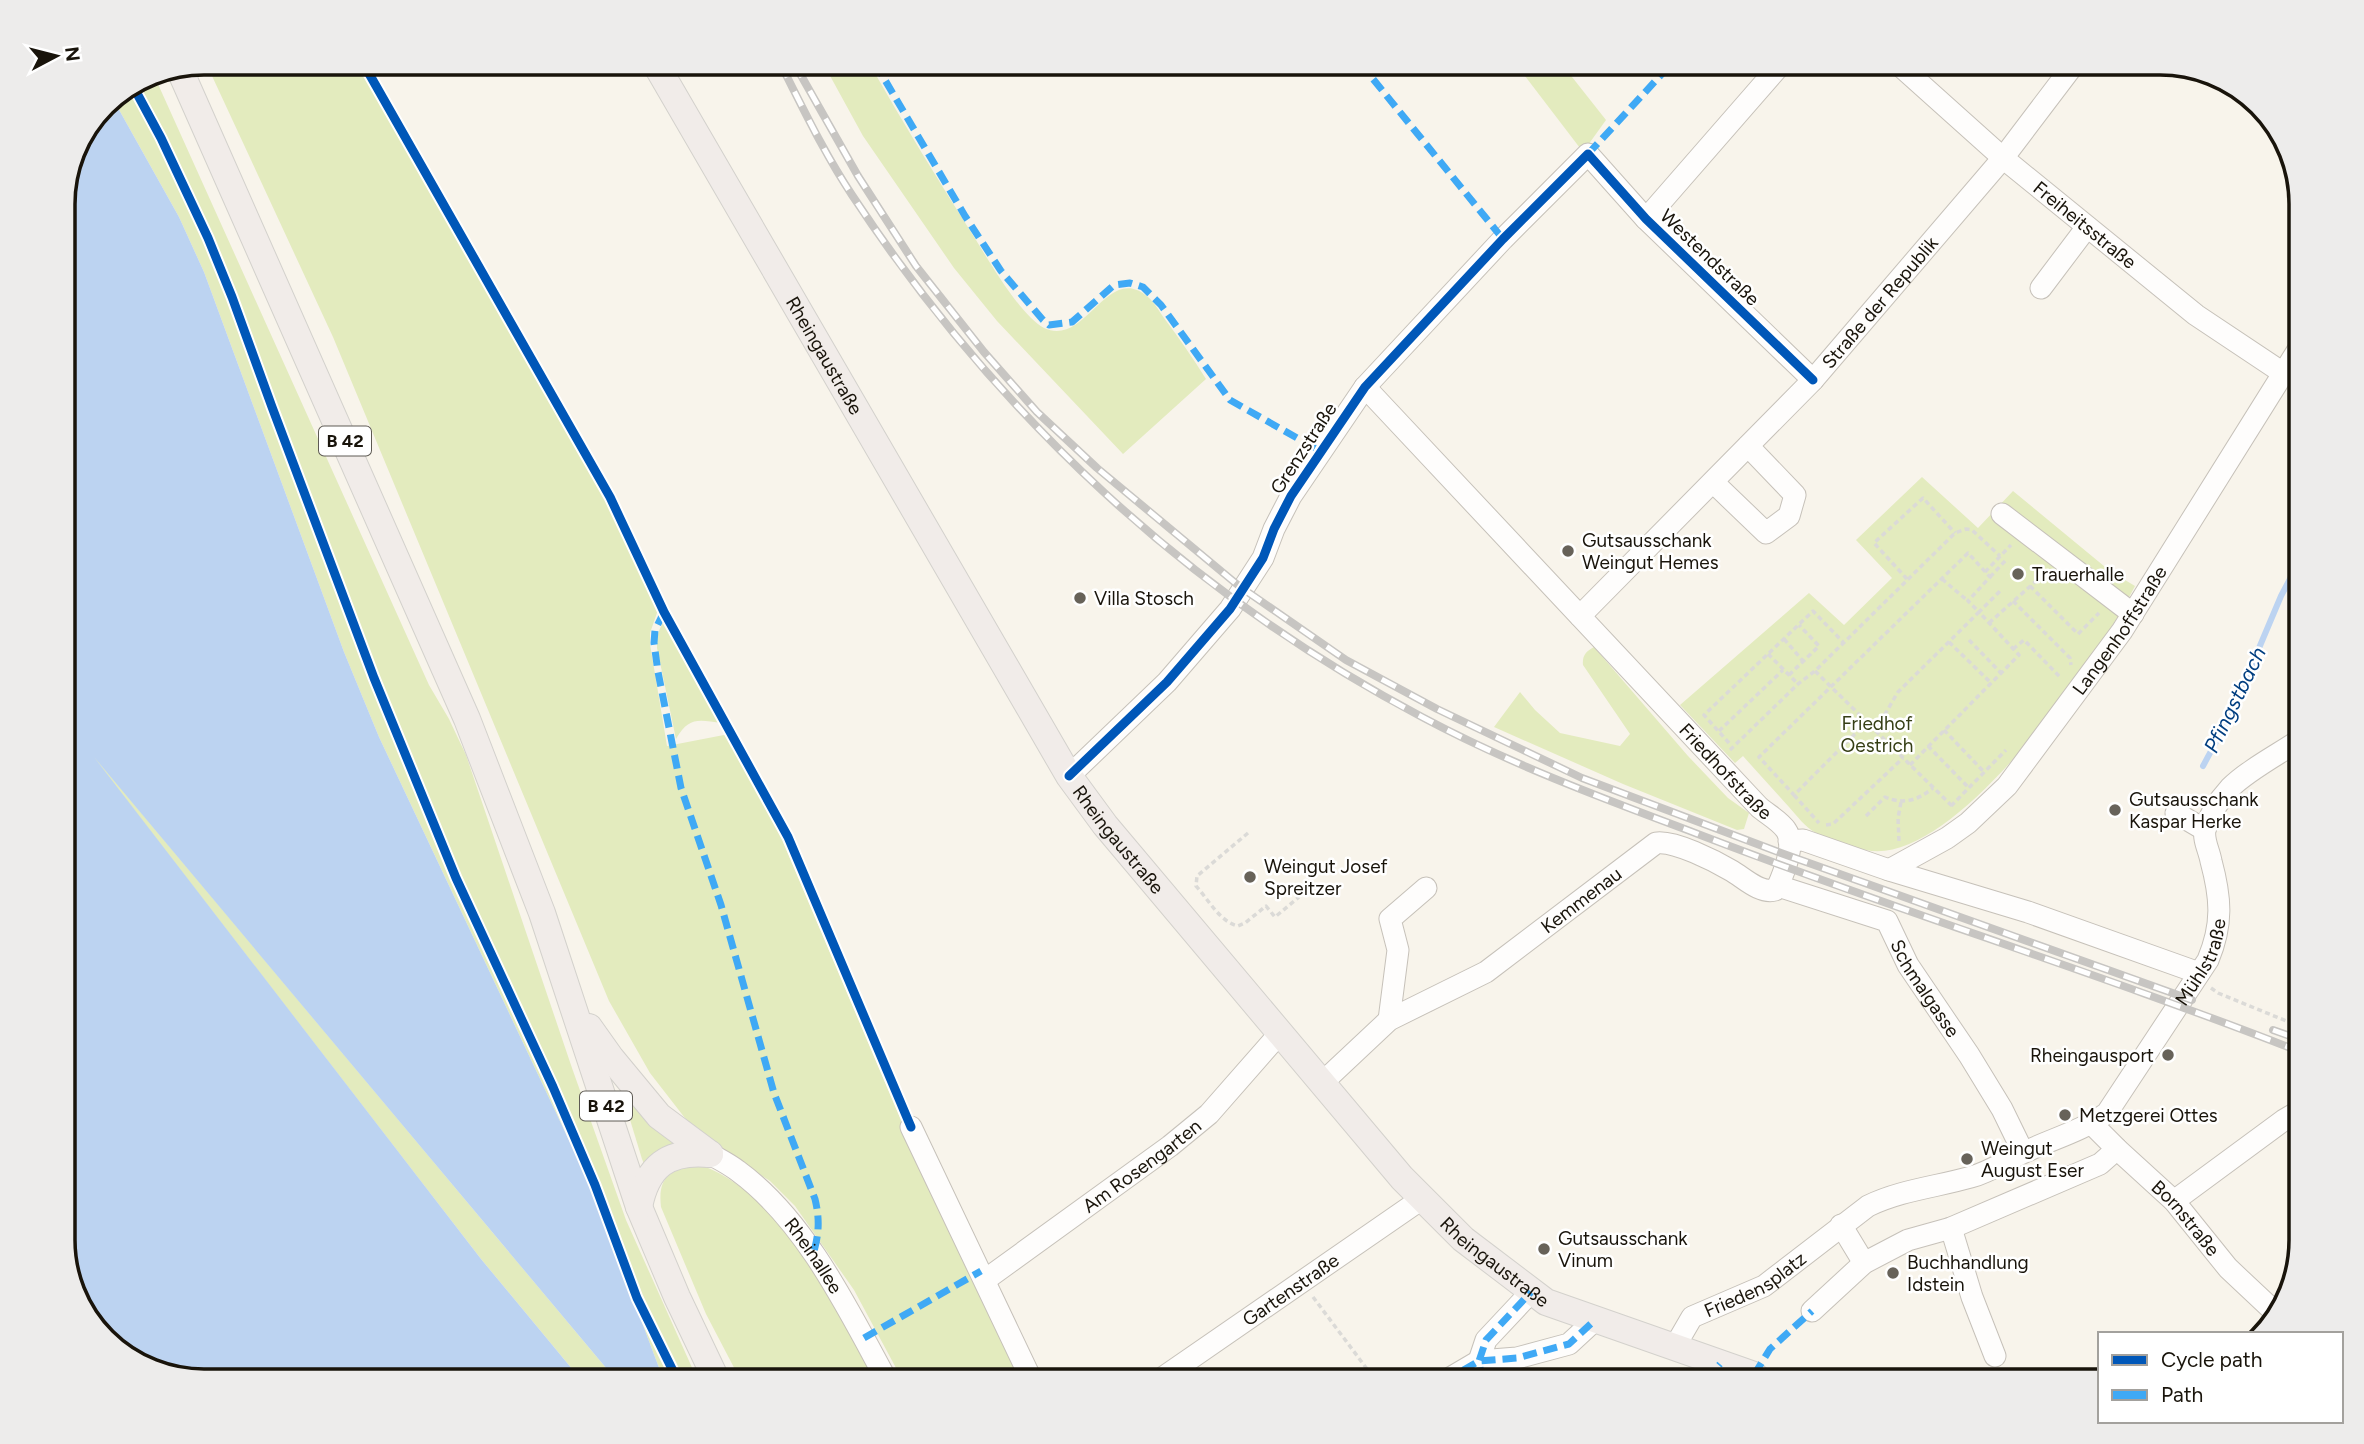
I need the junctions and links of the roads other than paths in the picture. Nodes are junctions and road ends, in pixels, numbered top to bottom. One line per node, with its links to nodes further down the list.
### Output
1 (663, 75): 21 (main road, Rheingaustraße)
2 (1772, 75): 8 (street, Westendstraße)
3 (1910, 75): 7 (street, Freiheitsstraße)
4 (2066, 75): 7 (street, Straße der Republik)
5 (183, 77): 29 (main road, B 42)
6 (1588, 154): 8 (street, Westendstraße); 14 (street, Grenzstraße)
7 (2003, 158): 9 (street, Freiheitsstraße); 13 (street, Straße der Republik)
8 (1646, 219): 13 (street, Westendstraße)
9 (2087, 227): 10 (street); 12 (street, Freiheitsstraße)
10 (2041, 288)
11 (2288, 365): 12 (street, Langenhoffstraße)
12 (2283, 373): 18 (street, Langenhoffstraße)
13 (1813, 380): 15 (street, Straße der Republik)
14 (1365, 387): 19 (street, Friedhofstraße); 21 (street, Grenzstraße)
15 (1748, 446): 16 (street, Straße der Republik); 16 (street)
16 (1714, 483): 19 (street, Straße der Republik)
17 (2002, 514): 18 (street)
18 (2133, 614): 25 (street, Langenhoffstraße)
19 (1580, 616): 24 (street, Friedhofstraße)
20 (2289, 748): 23 (street)
21 (1069, 776): 31 (main road, Rheingaustraße)
22 (2176, 813): 23 (street)
23 (2205, 830): 28 (street, Mühlstraße)
24 (1789, 841): 25 (street); 26 (street)
25 (1897, 866): 28 (street)
26 (1778, 886): 30 (street, Kemmenau); 37 (street, Schmalgasse)
27 (1426, 888): 30 (street)
28 (2199, 973): 34 (street, Mühlstraße)
29 (573, 1003): 38 (main road); 41 (main road, B 42)
30 (1389, 1020): 32 (street, Kemmenau)
31 (1280, 1032): 32 (main road, Rheingaustraße); 45 (street, Am Rosengarten)
32 (1323, 1082): 39 (main road, Rheingaustraße)
33 (2289, 1117): 40 (street)
34 (2092, 1124): 36 (street, Bornstraße); 37 (street, Mühlstraße)
35 (911, 1127): 45 (street)
36 (2116, 1150): 40 (street, Bornstraße); 43 (street)
37 (2023, 1152): 42 (street, Friedensplatz)
38 (710, 1153): 41 (main road); 53 (street, Rheinallee)
39 (1423, 1198): 46 (main road, Rheingaustraße); 55 (street, Gartenstraße)
40 (2174, 1201): 47 (street, Bornstraße)
41 (639, 1208): 52 (main road, B 42)
42 (1841, 1225): 44 (street); 50 (street, Friedensplatz)
43 (1951, 1228): 44 (street); 51 (street)
44 (1864, 1263): 48 (street)
45 (985, 1280): 54 (street)
46 (1531, 1292): 49 (main road, Rheingaustraße); 56 (street)
47 (2269, 1307)
48 (1812, 1311)
49 (1595, 1320): 50 (main road, Rheingaustraße); 57 (street)
50 (1674, 1348): 58 (main road, Rheingaustraße)
51 (1995, 1356)
52 (711, 1369)
53 (880, 1369)
54 (1026, 1369)
55 (1175, 1369)
56 (1481, 1369)
57 (1487, 1369)
58 (1736, 1369)

